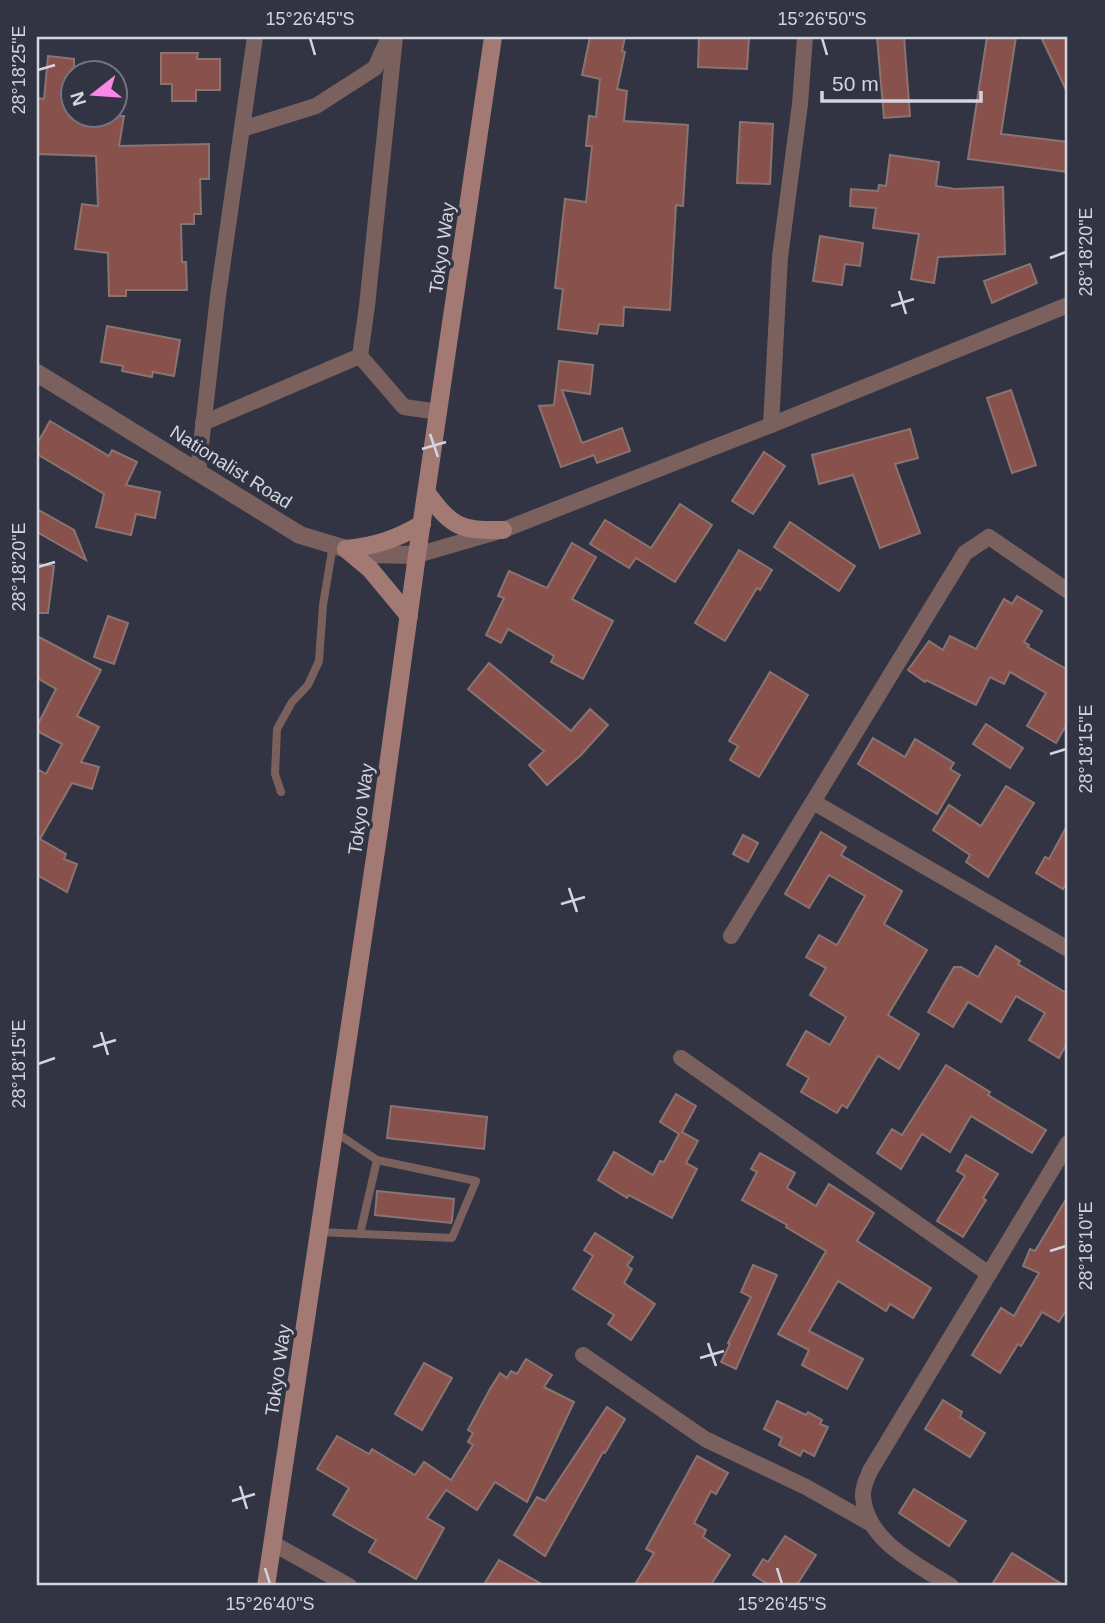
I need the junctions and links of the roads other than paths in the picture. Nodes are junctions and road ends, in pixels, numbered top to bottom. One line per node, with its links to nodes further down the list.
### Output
1 (255, 37): 6 (street)
2 (389, 37): 6 (street)
3 (395, 37): 8 (street)
4 (493, 37): 10 (main road, Tokyo Way)
5 (805, 37): 12 (street)
6 (242, 130): 11 (street)
7 (1068, 305): 12 (street)
8 (360, 356): 10 (street); 11 (street)
9 (37, 373): 13 (street, Nationalist Road)
10 (439, 412): 14 (main road, Tokyo Way)
11 (203, 423): 13 (street)
12 (772, 425): 16 (street)
13 (198, 471): 17 (street, Nationalist Road)
14 (427, 492): 15 (main road, Tokyo Way); 16 (main road)
15 (422, 524): 17 (main road); 18 (main road, Tokyo Way)
16 (503, 530): 18 (street)
17 (340, 547): 18 (street, Nationalist Road); 20 (main road); 21 (lane)
18 (417, 555): 20 (main road, Tokyo Way)
19 (1068, 591): 22 (street)
20 (409, 616): 26 (main road, Tokyo Way)
21 (281, 792)
22 (814, 803): 23 (street); 24 (street)
23 (731, 936)
24 (1068, 949)
25 (681, 1058): 31 (street)
26 (335, 1132): 28 (lane); 29 (main road, Tokyo Way)
27 (1068, 1143): 31 (street)
28 (377, 1160): 30 (lane); 30 (lane)
29 (320, 1232): 30 (lane); 34 (main road, Tokyo Way)
30 (360, 1234)
31 (989, 1274): 33 (street)
32 (583, 1355): 33 (street)
33 (868, 1522): 37 (street)
34 (274, 1544): 35 (main road, Tokyo Way); 36 (street)
35 (266, 1586)
36 (349, 1586)
37 (951, 1586)

